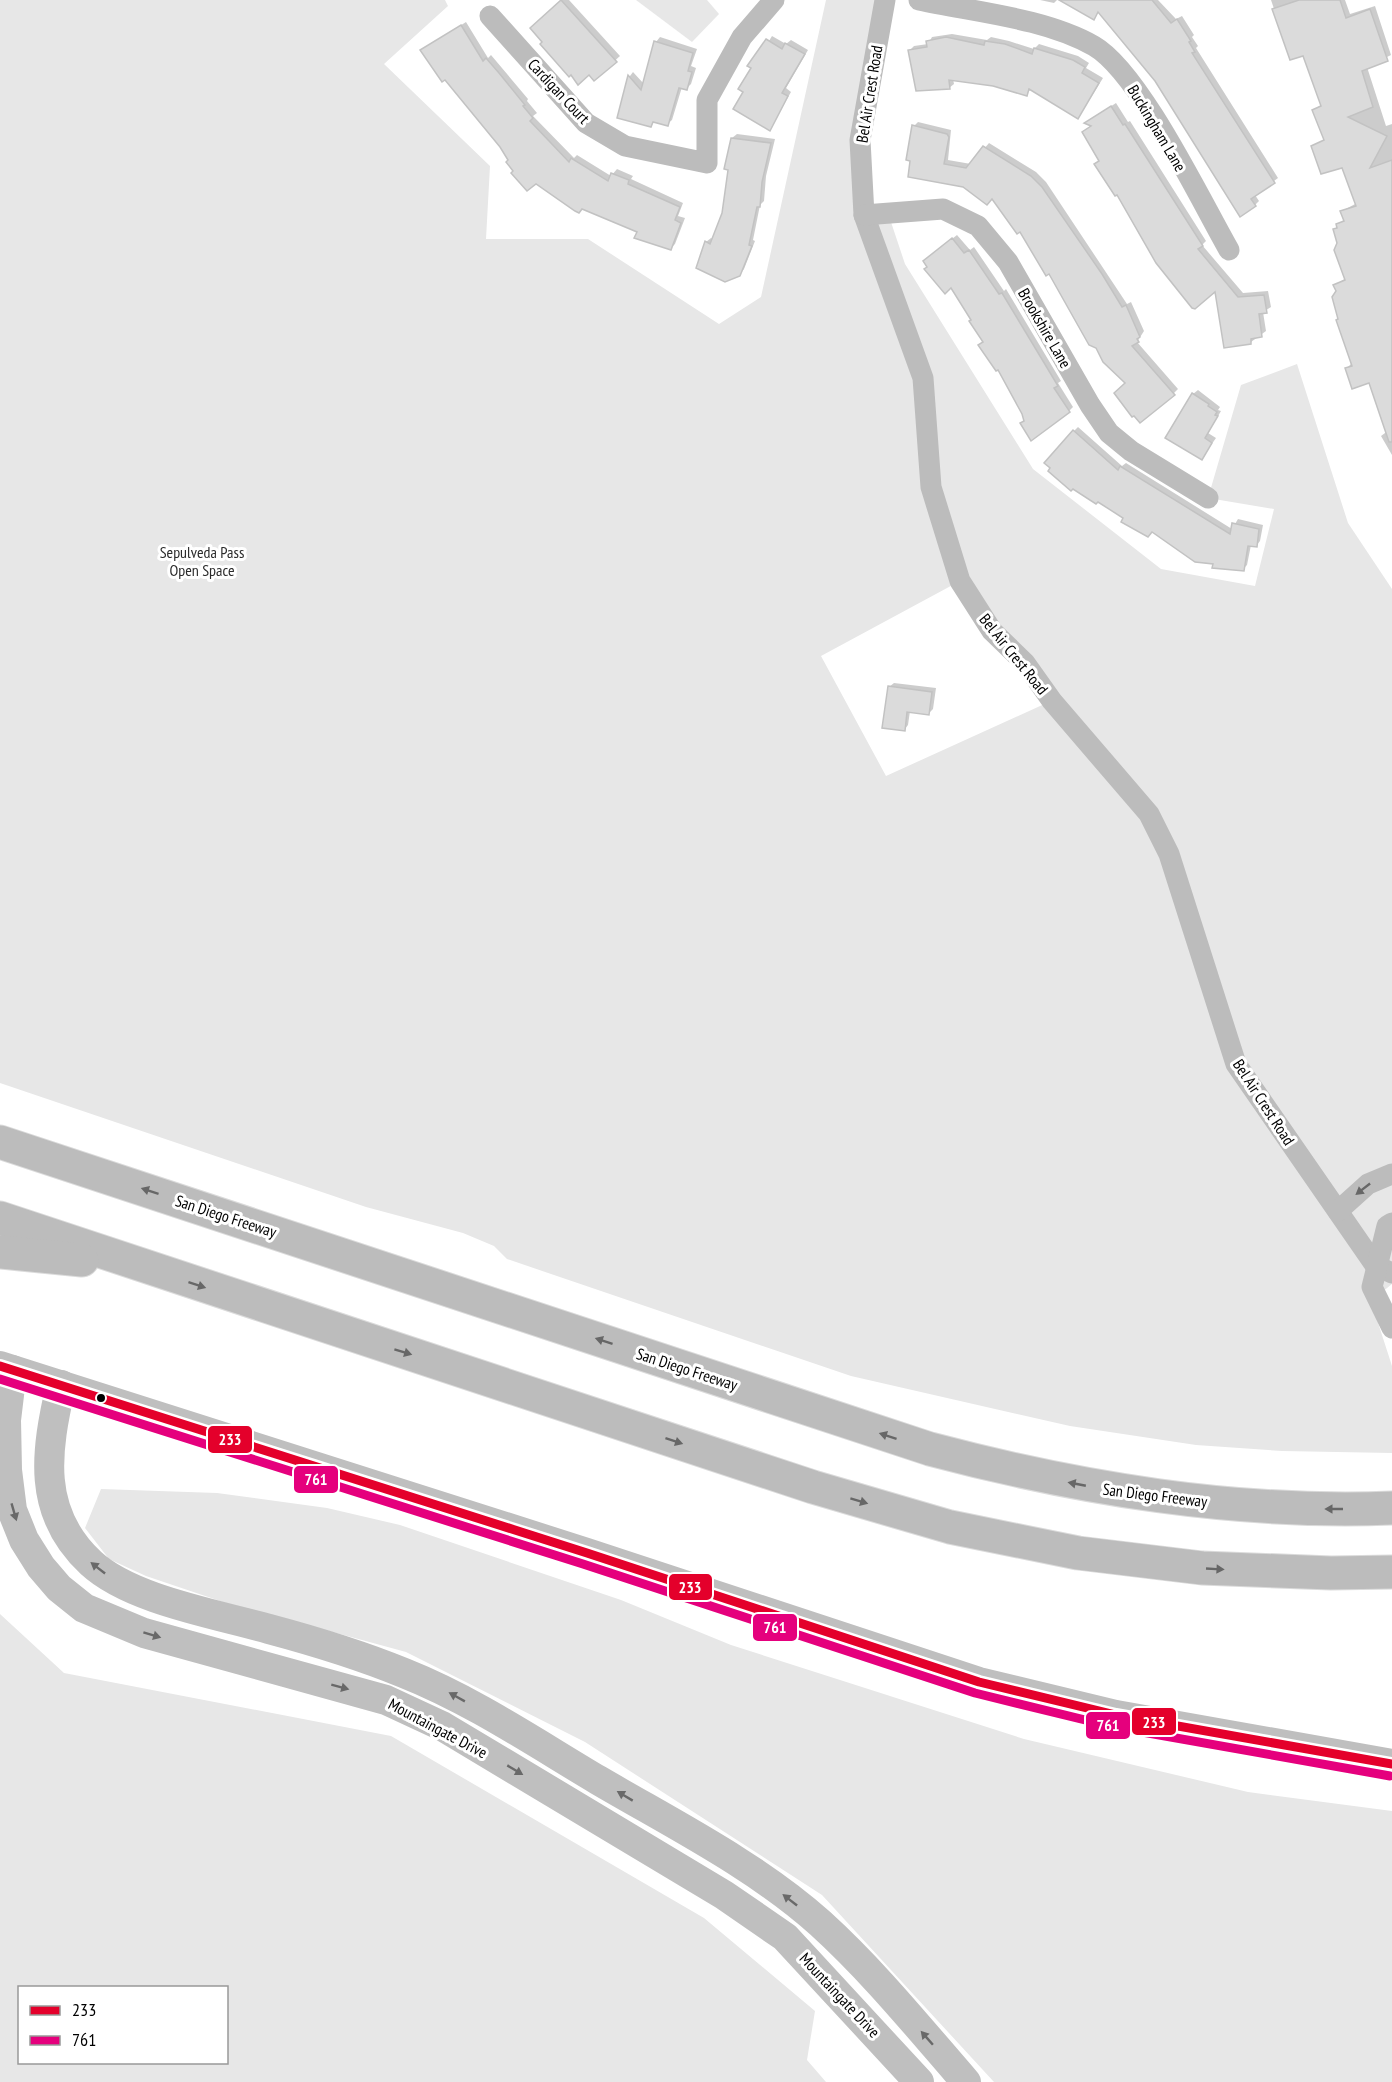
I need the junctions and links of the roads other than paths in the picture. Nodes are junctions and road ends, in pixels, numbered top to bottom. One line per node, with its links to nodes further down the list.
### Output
1 (774, 0): 4 (street, Cardigan Court)
2 (885, 0): 5 (street, Bel Air Crest Road)
3 (919, 0): 6 (street, Buckingham Lane)
4 (490, 16)
5 (864, 214): 7 (street, Brookshire Lane); 10 (street, Bel Air Crest Road)
6 (1229, 250)
7 (1208, 498)
8 (0, 1142): 20 (highway, San Diego Freeway, one-way to 8)
9 (1392, 1174): 10 (street, one-way to 10)
10 (1338, 1211): 15 (street, Bel Air Crest Road)
11 (0, 1218): 14 (highway)
12 (1392, 1223): 15 (street)
13 (0, 1252): 14 (highway)
14 (142, 1266): 18 (highway, one-way to 18)
15 (1384, 1269): 16 (street)
16 (1392, 1328)
17 (6, 1368): 19 (street); 26 (street, Mountaingate Drive, one-way to 26)
18 (499, 1382): 21 (highway); 22 (highway, one-way to 22)
19 (61, 1385): 24 (street); 27 (street, Mountaingate Drive, one-way to 19)
20 (1392, 1508)
21 (1392, 1550)
22 (1392, 1572)
23 (1392, 1749): 24 (street)
24 (1330, 1755): 25 (street)
25 (1392, 1764)
26 (919, 2082)
27 (966, 2082)

